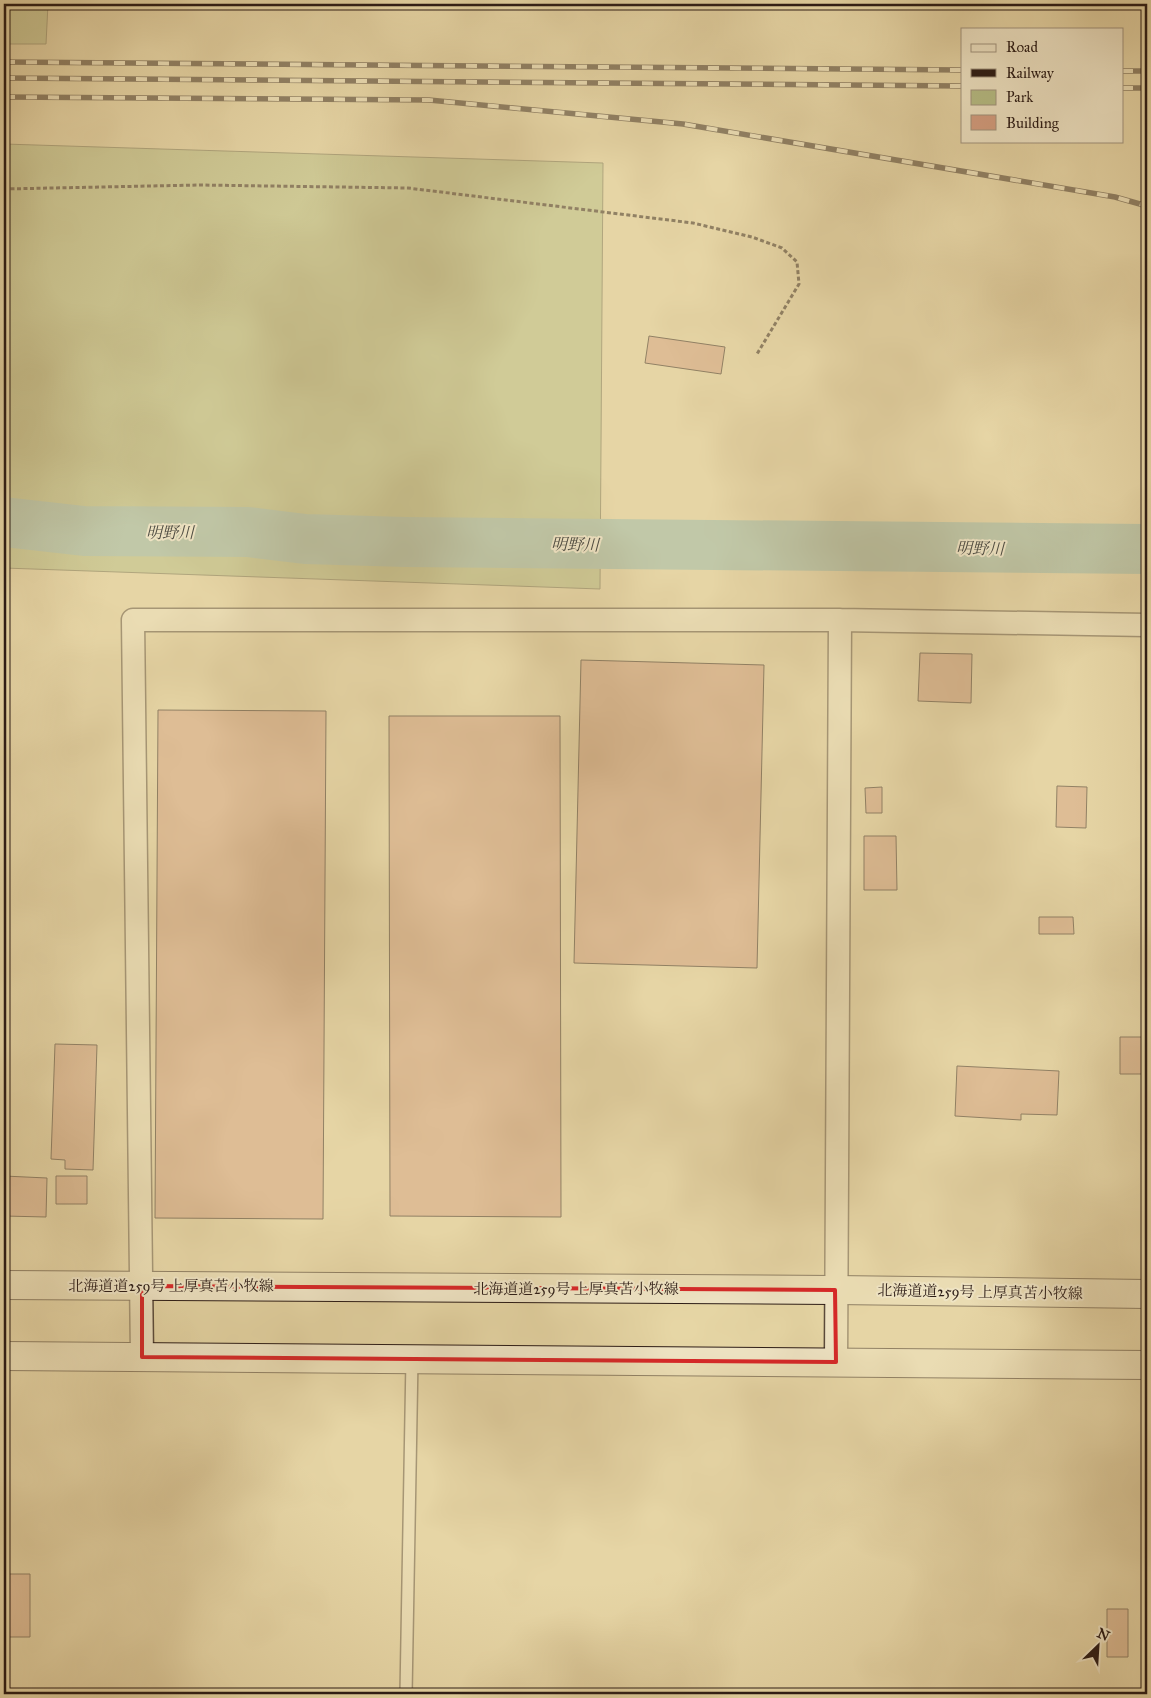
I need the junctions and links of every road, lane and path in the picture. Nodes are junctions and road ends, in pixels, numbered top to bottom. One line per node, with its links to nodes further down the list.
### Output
1 (4, 189): 2 (path)
2 (757, 354)
3 (840, 620): 4 (street); 6 (street); 7 (street)
4 (1147, 625)
5 (4, 1285): 6 (main road, 北海道道259号 上厚真苫小牧線)
6 (142, 1286): 7 (main road, 北海道道259号 上厚真苫小牧線); 10 (street)
7 (835, 1290): 8 (main road, 北海道道259号 上厚真苫小牧線); 12 (street)
8 (1147, 1294)
9 (4, 1356): 10 (main road)
10 (142, 1357): 11 (main road)
11 (412, 1359): 12 (main road); 14 (lane)
12 (836, 1362): 13 (main road)
13 (1147, 1365)
14 (406, 1694)

